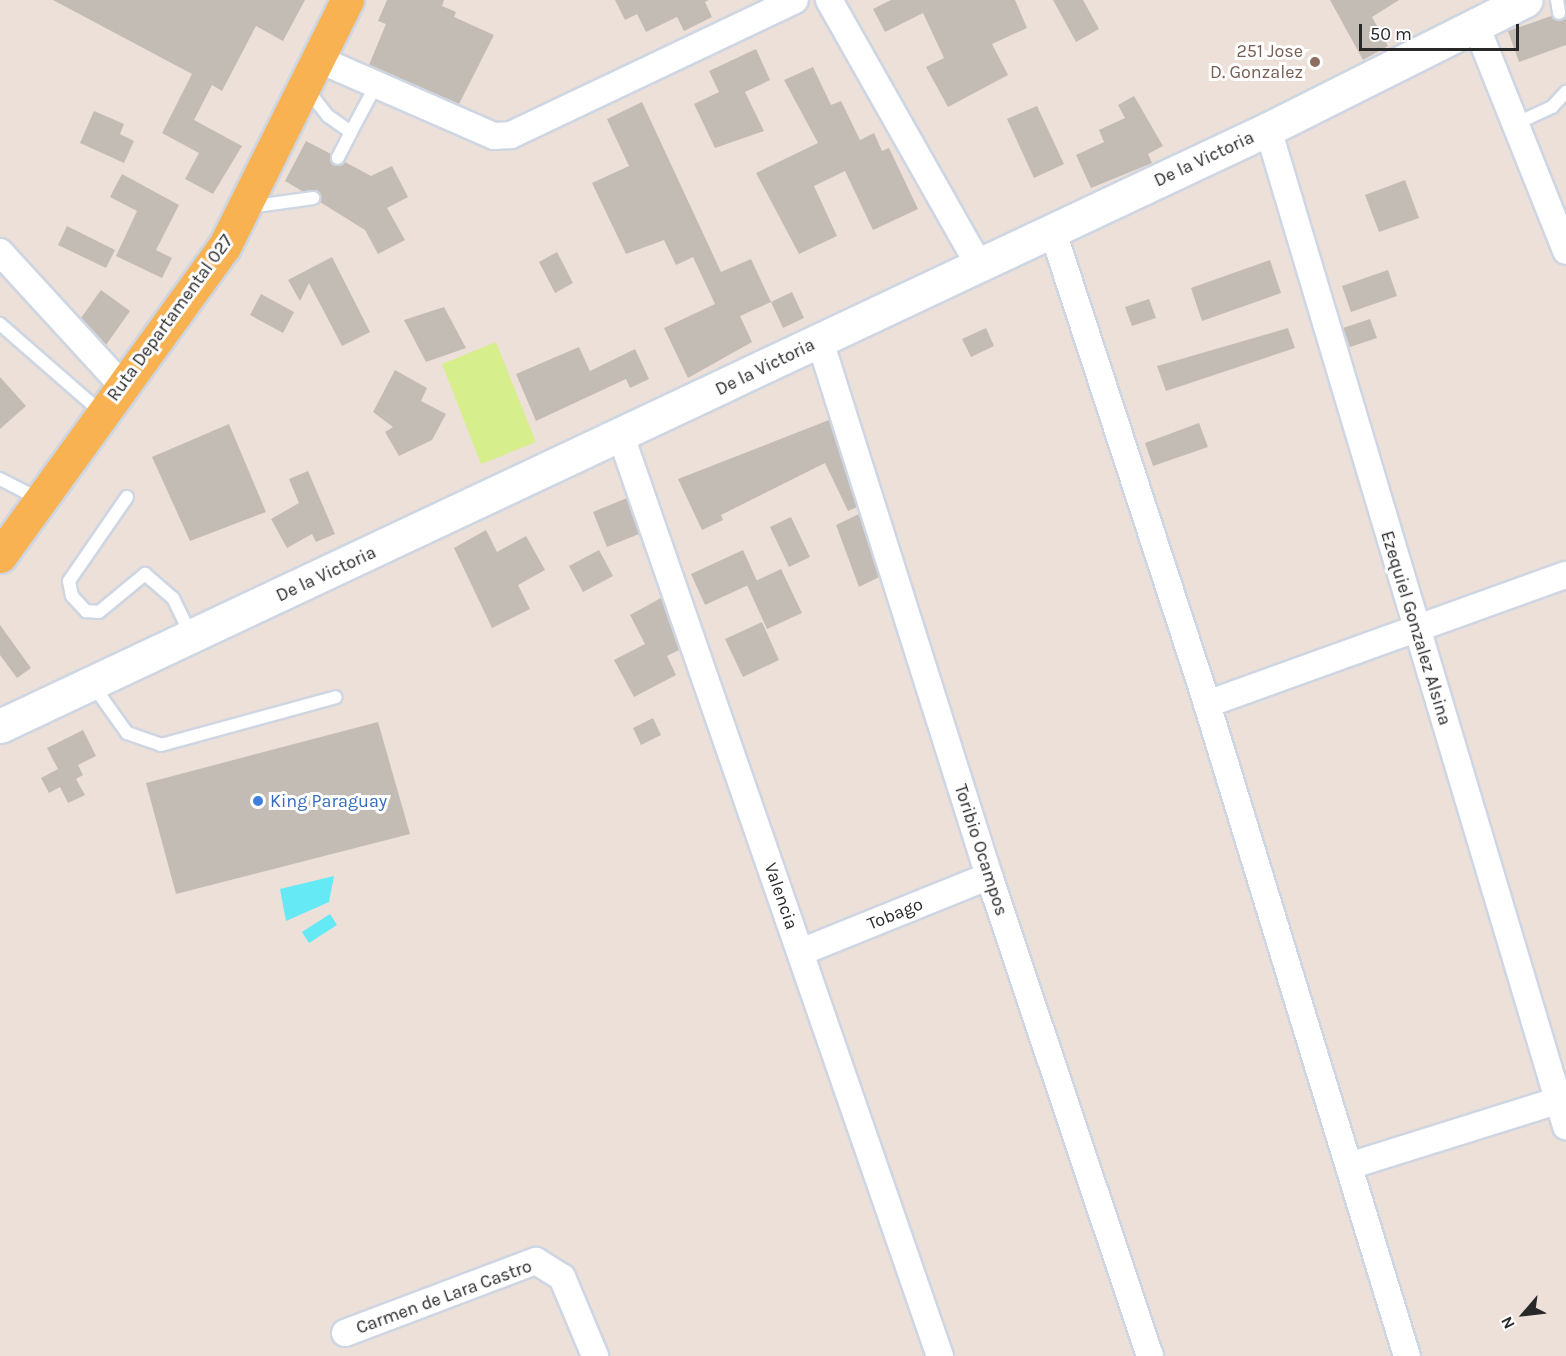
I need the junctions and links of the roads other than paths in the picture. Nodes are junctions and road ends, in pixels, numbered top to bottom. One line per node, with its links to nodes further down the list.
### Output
1 (347, 0): 8 (main road, Ruta Departamental 027)
2 (795, 0): 9 (street)
3 (829, 0): 20 (street)
4 (1526, 0): 7 (main road, De la Victoria)
5 (1557, 0): 6 (lane)
6 (1559, 13)
7 (1477, 28): 11 (street); 12 (main road, De la Victoria)
8 (313, 74): 9 (street); 13 (lane); 16 (main road, Ruta Departamental 027)
9 (376, 85): 13 (lane)
10 (1566, 92): 11 (lane)
11 (1515, 124): 18 (street)
12 (1268, 129): 17 (main road, De la Victoria); 31 (street, Ezequiel Gonzalez Alsina)
13 (351, 132): 14 (lane)
14 (338, 158)
15 (313, 198): 16 (lane)
16 (245, 207): 23 (main road, Ruta Departamental 027)
17 (1052, 229): 20 (main road, De la Victoria); 35 (street)
18 (1566, 251)
19 (0, 252): 23 (street)
20 (979, 265): 22 (main road, De la Victoria)
21 (0, 324): 24 (lane)
22 (820, 341): 25 (main road, De la Victoria); 37 (street, Toribio Ocampos)
23 (122, 385): 24 (main road, Ruta Departamental 027)
24 (102, 413): 28 (main road, Ruta Departamental 027)
25 (621, 436): 32 (main road, De la Victoria); 38 (street, Valencia)
26 (0, 479): 28 (lane)
27 (127, 497): 32 (lane)
28 (40, 500): 29 (main road, Ruta Departamental 027)
29 (0, 556)
30 (1566, 575): 31 (street)
31 (1416, 629): 35 (street); 39 (street, Ezequiel Gonzalez Alsina)
32 (191, 637): 33 (main road, De la Victoria)
33 (91, 683): 34 (lane); 36 (main road, De la Victoria)
34 (336, 697)
35 (1207, 704): 41 (street)
36 (0, 726)
37 (989, 876): 38 (street, Tobago); 45 (street, Toribio Ocampos)
38 (801, 952): 44 (street, Valencia)
39 (1562, 1099): 40 (street, Ezequiel Gonzalez Alsina); 41 (street)
40 (1566, 1126)
41 (1349, 1166): 46 (street)
42 (345, 1333): 43 (street, Carmen de Lara Castro)
43 (595, 1356)
44 (940, 1356)
45 (1149, 1356)
46 (1407, 1356)

